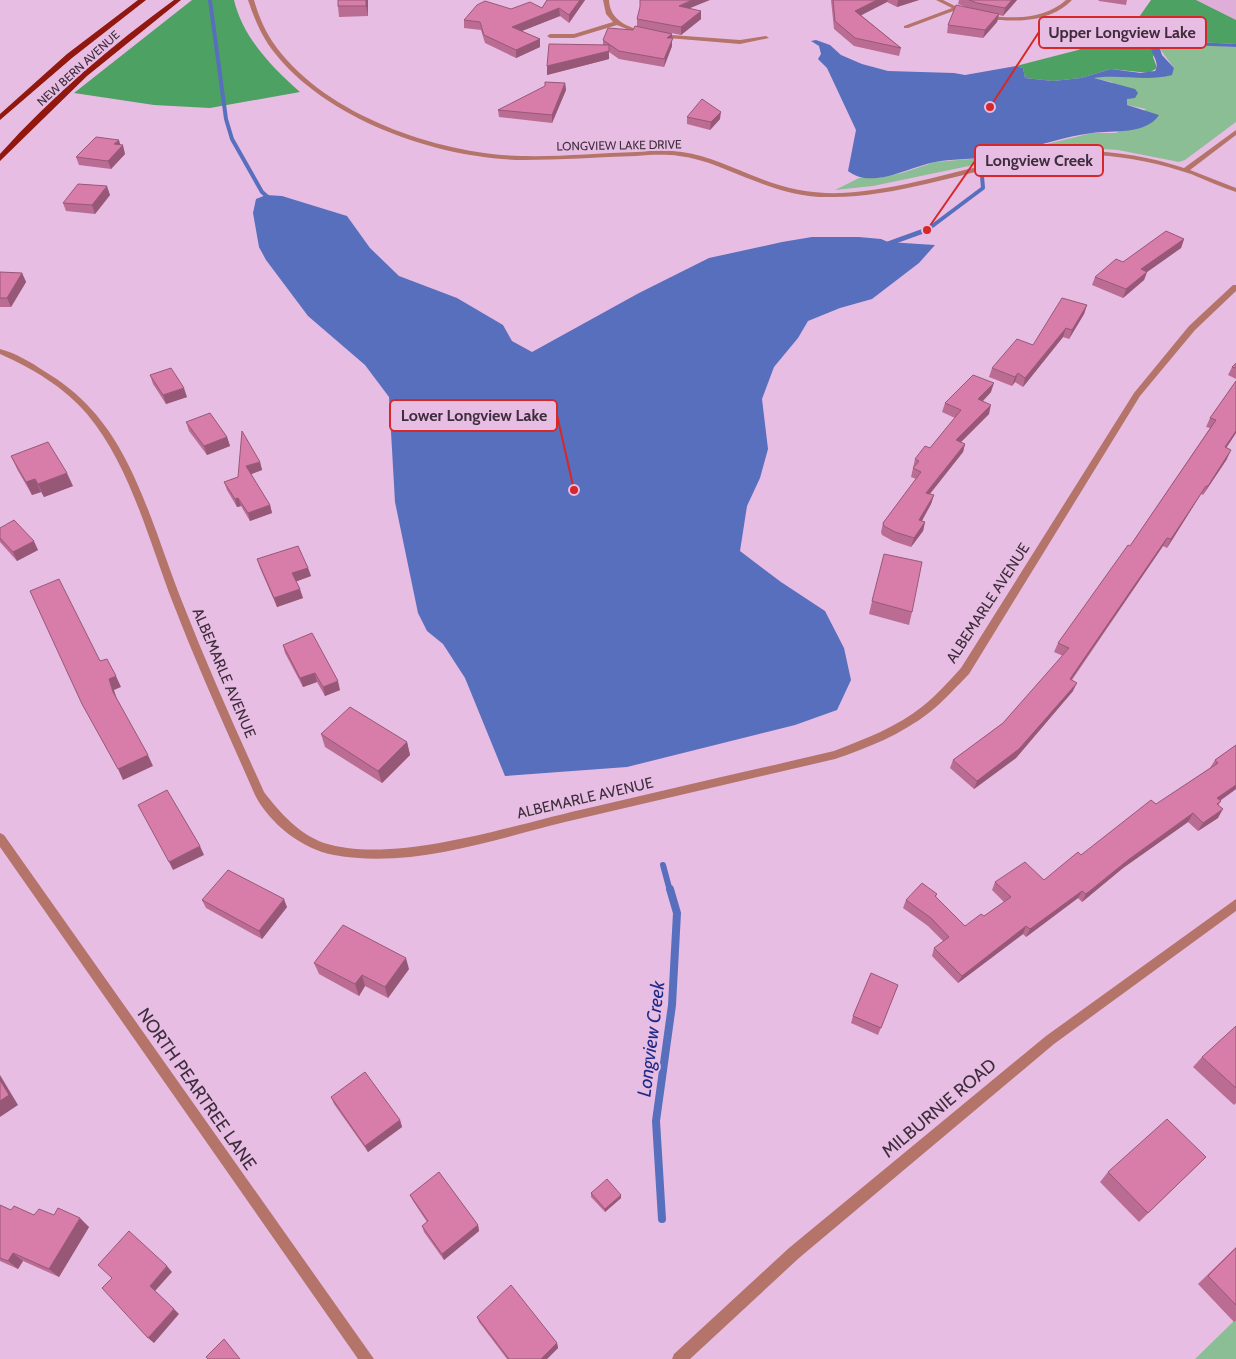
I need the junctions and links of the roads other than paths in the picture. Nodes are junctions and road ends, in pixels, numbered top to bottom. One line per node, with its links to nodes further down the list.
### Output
1 (143, 0): 12 (main road, NEW BERN AVENUE)
2 (178, 0): 14 (main road, NEW BERN AVENUE)
3 (250, 0): 15 (street, LONGVIEW LAKE DRIVE)
4 (606, 0): 8 (street)
5 (940, 0): 7 (street)
6 (1069, 0): 7 (street)
7 (955, 9): 9 (street)
8 (616, 23): 10 (street); 11 (street)
9 (906, 27)
10 (550, 36)
11 (766, 38)
12 (0, 118)
13 (1236, 132): 15 (street)
14 (0, 158)
15 (1188, 170): 16 (street, LONGVIEW LAKE DRIVE)
16 (1236, 190)
17 (1236, 287): 18 (street, ALBEMARLE AVENUE)
18 (0, 351)
19 (0, 838): 21 (street, NORTH PEARTREE LANE)
20 (1236, 904): 22 (street, MILBURNIE ROAD)
21 (367, 1359)
22 (679, 1359)

